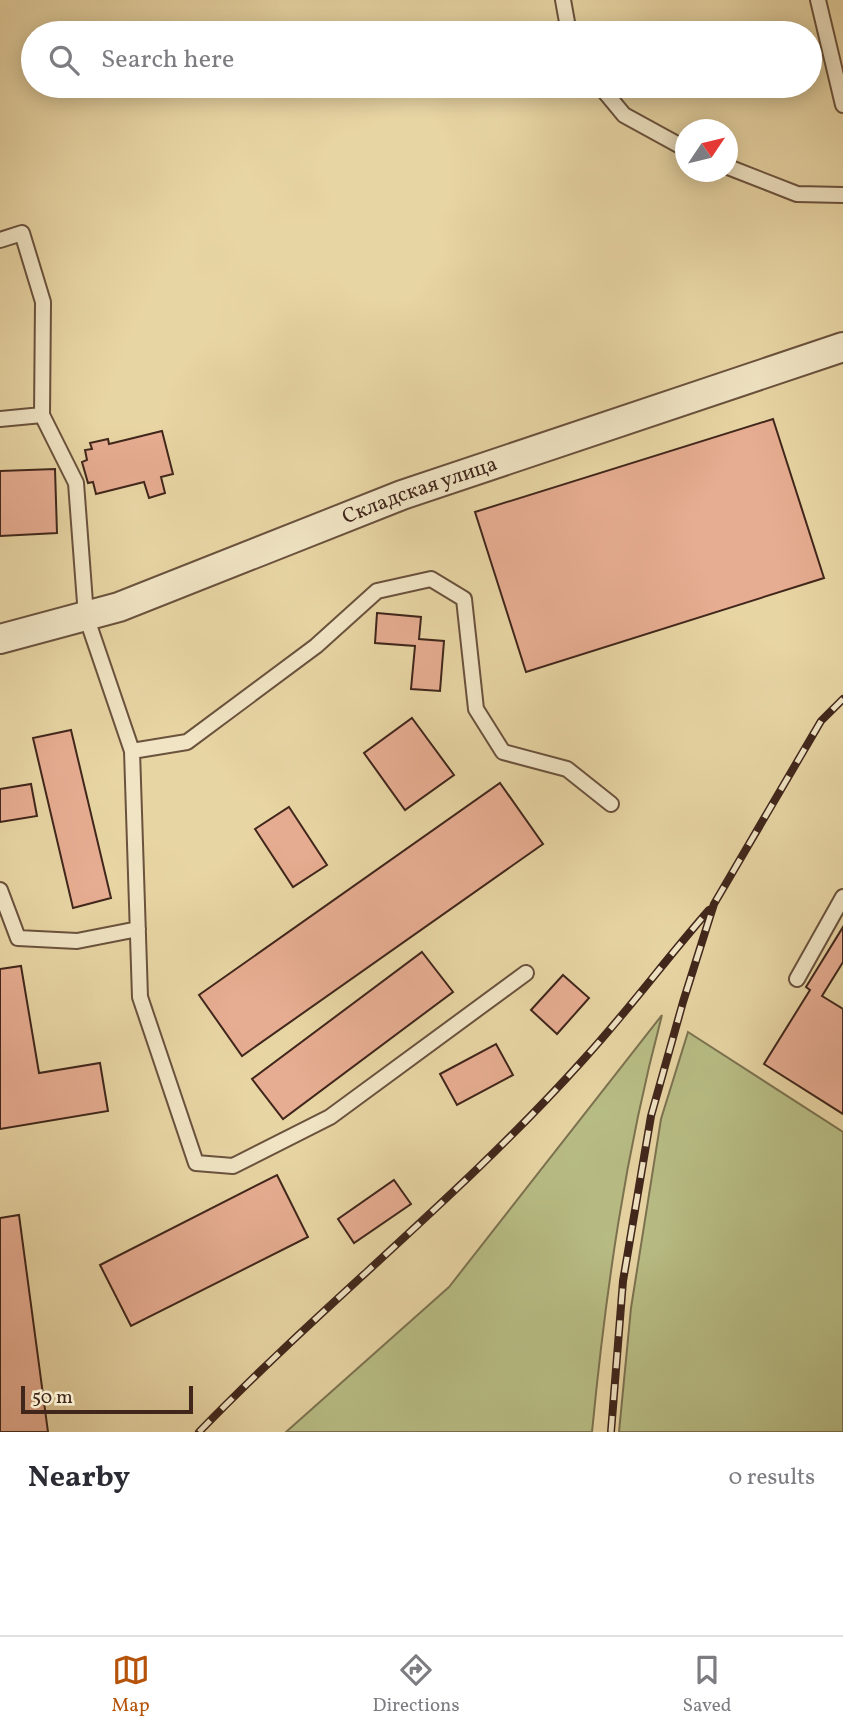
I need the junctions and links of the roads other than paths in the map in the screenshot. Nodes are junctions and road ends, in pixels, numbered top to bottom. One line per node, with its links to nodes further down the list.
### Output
1 (563, 0): 3 (lane)
2 (818, 0): 5 (lane)
3 (567, 21)
4 (610, 98): 6 (lane)
5 (843, 105)
6 (675, 143)
7 (738, 171): 8 (lane)
8 (843, 195)
9 (0, 240): 11 (lane)
10 (843, 347): 13 (street, Складская улица)
11 (42, 415): 12 (lane); 13 (lane)
12 (0, 419)
13 (86, 616): 14 (street, Складская улица); 15 (lane)
14 (0, 639)
15 (132, 751): 16 (lane); 19 (lane)
16 (611, 804)
17 (0, 890): 19 (lane)
18 (843, 897): 21 (lane)
19 (138, 929): 20 (lane)
20 (526, 973)
21 (797, 979)

